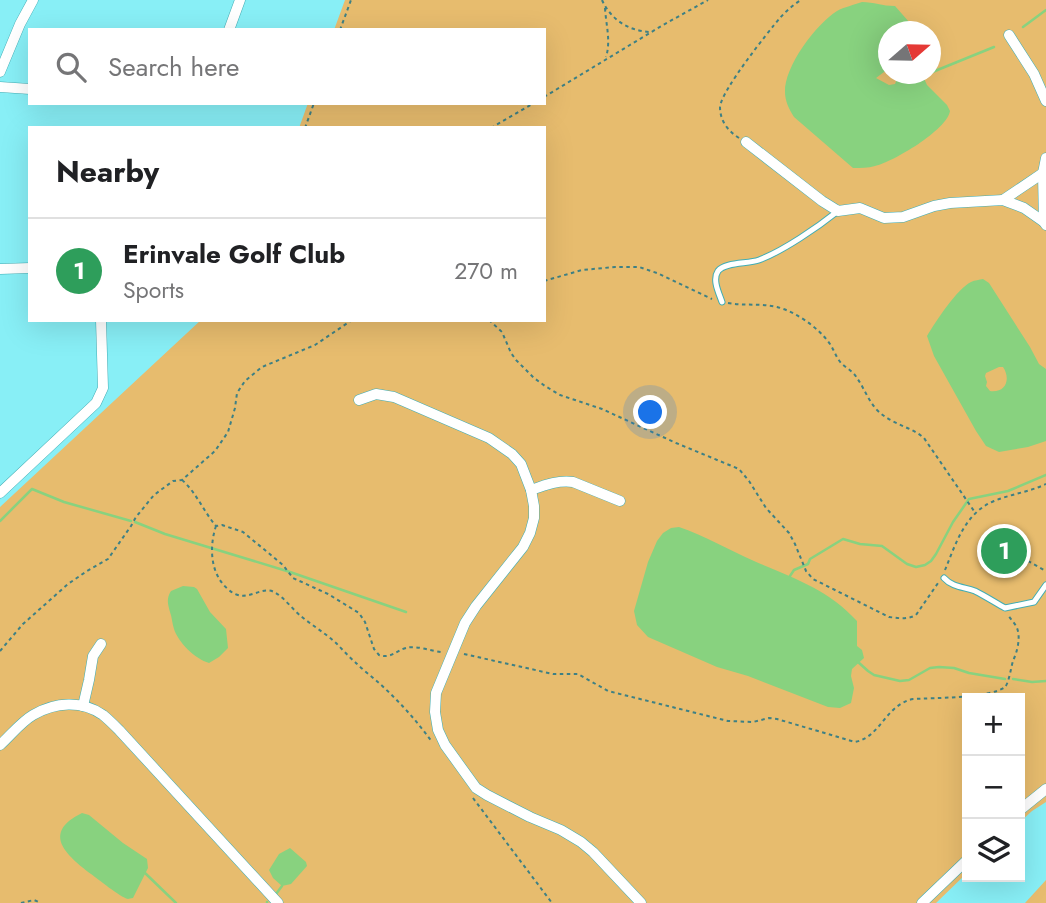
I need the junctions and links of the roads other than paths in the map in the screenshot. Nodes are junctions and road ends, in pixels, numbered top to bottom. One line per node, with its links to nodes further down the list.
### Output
1 (33, 0): 5 (street)
2 (240, 0): 3 (street)
3 (230, 28)
4 (1009, 35): 8 (street)
5 (0, 72)
6 (0, 87): 7 (street)
7 (28, 89)
8 (1046, 101)
9 (746, 142): 13 (street)
10 (1046, 158): 11 (street)
11 (1043, 173): 12 (street); 14 (street)
12 (1003, 201): 13 (street); 14 (street)
13 (838, 211): 17 (lane)
14 (1045, 223)
15 (28, 268): 16 (street)
16 (0, 269)
17 (722, 302)
18 (101, 322): 21 (street)
19 (359, 400): 20 (street)
20 (531, 490): 22 (street); 32 (street)
21 (0, 493)
22 (620, 501)
23 (944, 578): 24 (lane)
24 (1046, 585)
25 (101, 644): 26 (street)
26 (83, 706): 27 (street); 31 (street)
27 (0, 745)
28 (1046, 789): 29 (street)
29 (1025, 806)
30 (962, 865): 33 (street)
31 (278, 903)
32 (641, 903)
33 (922, 903)

